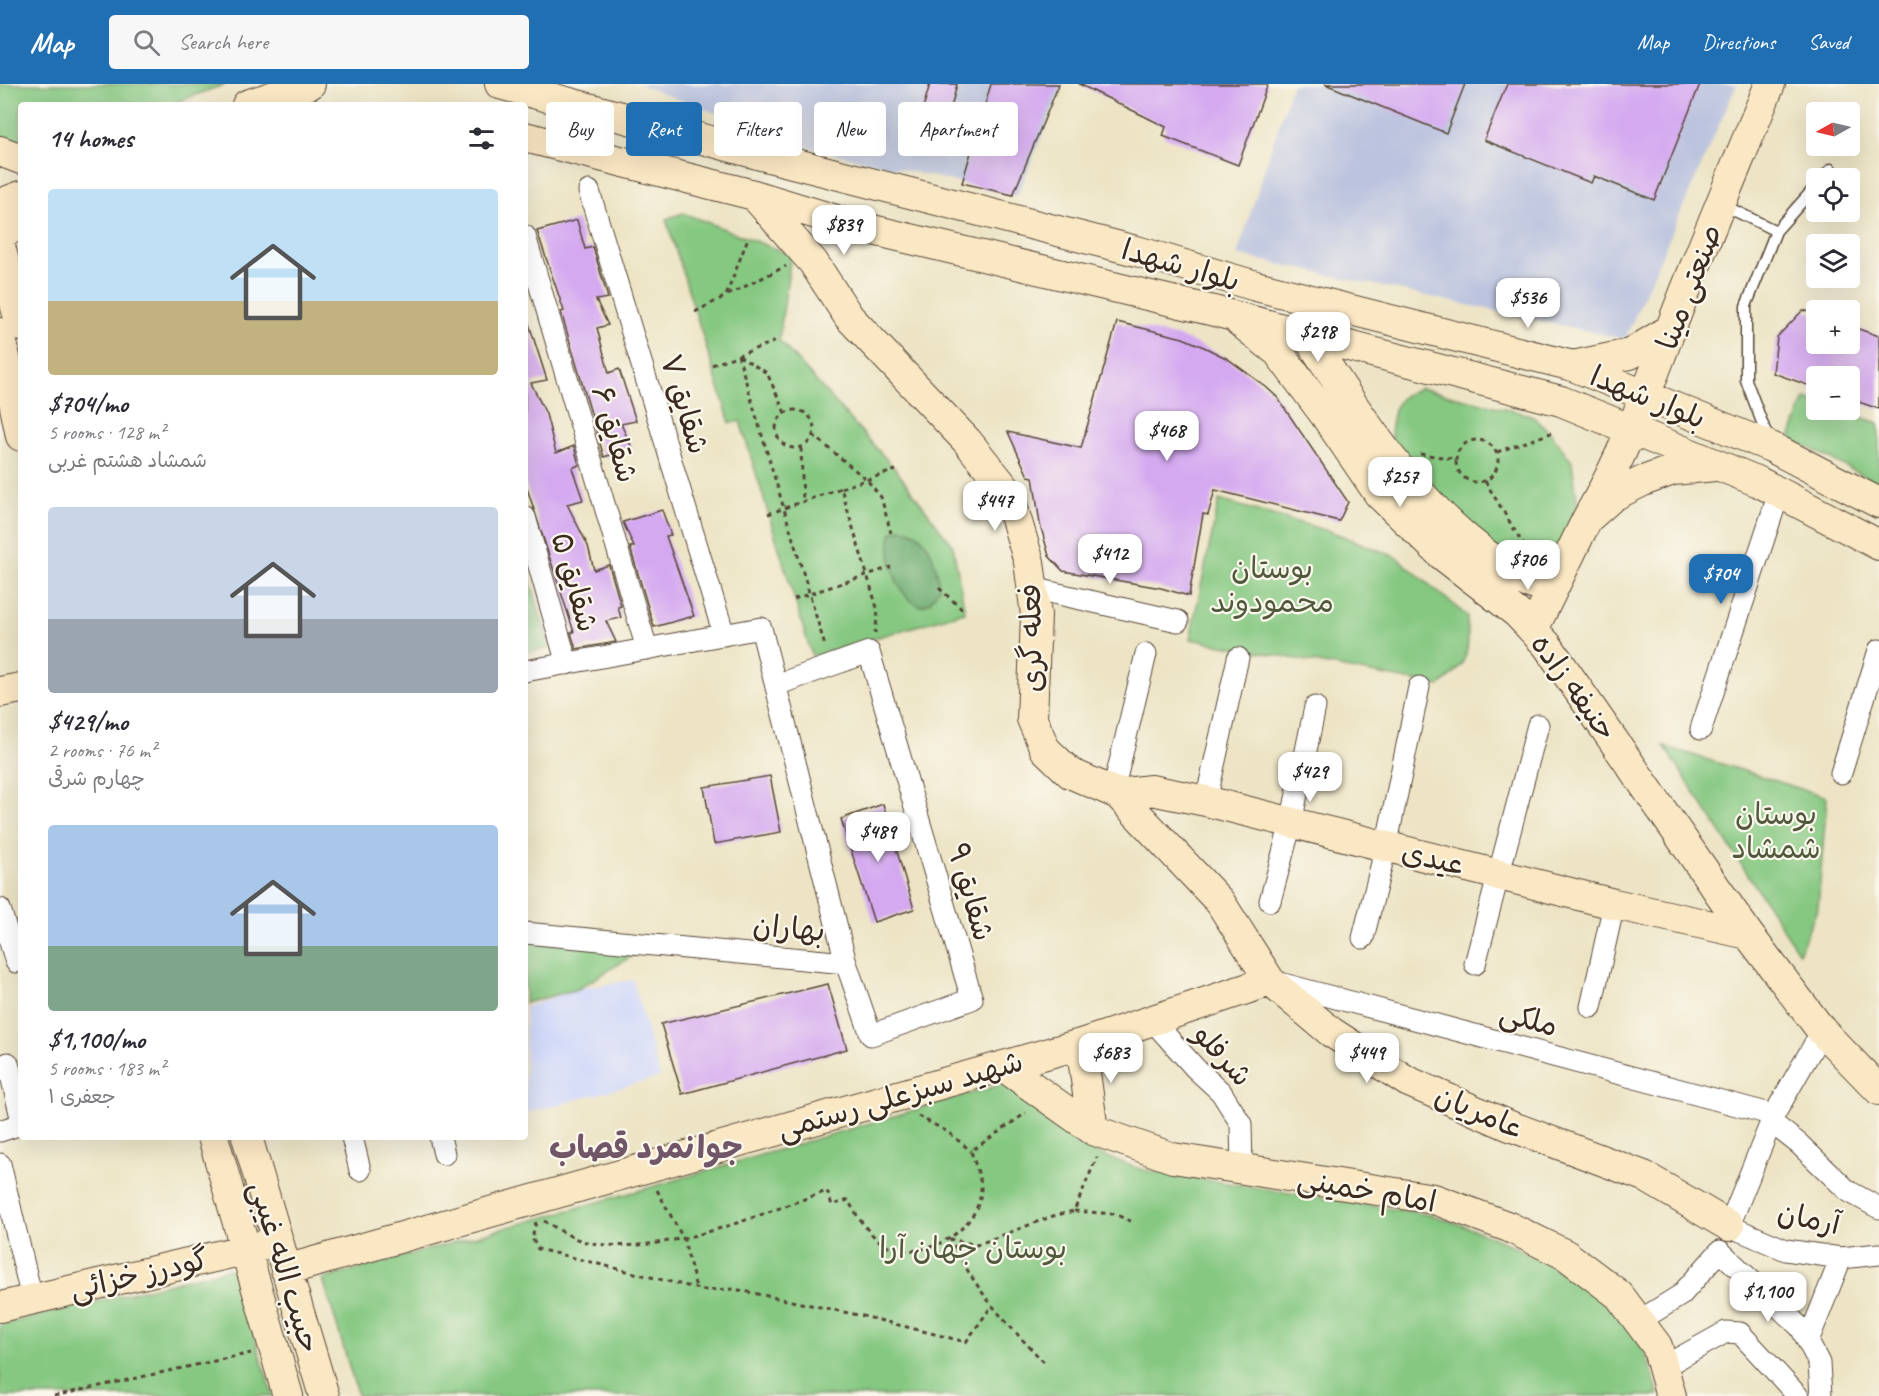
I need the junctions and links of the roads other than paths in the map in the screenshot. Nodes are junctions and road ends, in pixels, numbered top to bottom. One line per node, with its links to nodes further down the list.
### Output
1 (310, 84): 4 (street)
2 (500, 84): 6 (street, بلوار شهدا)
3 (1770, 84): 15 (street, صنعتی مینا)
4 (254, 102)
5 (528, 138): 11 (street, بلوار شهدا)
6 (714, 142)
7 (0, 151): 9 (street)
8 (765, 156): 11 (street); 28 (street, بلوار شهدا)
9 (18, 158)
10 (589, 191): 43 (street, شقایق ۷)
11 (754, 195): 17 (street, بلوار شهدا); 22 (street, فعله گری)
12 (18, 197): 14 (street)
13 (1806, 197): 18 (lane)
14 (0, 204)
15 (1721, 205): 18 (lane); 25 (street, صنعتی مینا)
16 (18, 226): 19 (street)
17 (855, 226): 22 (street); 24 (street, بلوار شهدا)
18 (1776, 231): 32 (lane)
19 (0, 233)
20 (0, 246): 23 (street)
21 (528, 246): 44 (street, شقایق ۶)
22 (801, 263): 40 (street, فعله گری)
23 (18, 315)
24 (1234, 316): 27 (street, بلوار شهدا); 42 (street, حنیفه زاده)
25 (1671, 329): 28 (street); 29 (street, صنعتی مینا)
26 (0, 333): 30 (street)
27 (1307, 335): 31 (street, بلوار شهدا); 39 (street)
28 (1573, 366): 29 (street, بلوار شهدا)
29 (1648, 396): 31 (street, صنعتی مینا); 32 (street, بلوار شهدا)
30 (18, 421)
31 (1634, 429): 33 (street, بلوار شهدا); 36 (street, صنعتی مینا)
32 (1771, 447): 35 (street, بلوار شهدا)
33 (1718, 465): 34 (street, بلوار شهدا); 36 (street)
34 (1779, 493): 38 (street, بلوار شهدا); 56 (street)
35 (1879, 503)
36 (1587, 519): 39 (street, صنعتی مینا)
37 (528, 528): 48 (street, شقایق ۵)
38 (1879, 545)
39 (1556, 582): 42 (street, صنعتی مینا)
40 (1032, 588): 41 (street); 58 (street, فعله گری)
41 (1178, 621)
42 (1533, 630): 67 (street, حنیفه زاده)
43 (724, 634): 44 (street); 50 (street, بهاران)
44 (647, 649): 48 (street)
45 (1879, 650): 57 (street)
46 (1146, 654): 58 (street)
47 (1238, 658): 59 (street)
48 (567, 664): 49 (street)
49 (528, 670)
50 (776, 685): 70 (street, بهاران); 70 (street, شقایق ۹)
51 (1419, 687): 61 (street)
52 (18, 689): 53 (street)
53 (0, 692)
54 (1315, 707): 60 (street)
55 (1538, 725): 62 (street)
56 (1701, 729)
57 (1841, 773)
58 (1115, 792): 59 (street, عیدی); 72 (street, عامریان)
59 (1206, 801): 60 (street, عیدی)
60 (1290, 823): 61 (street, عیدی); 63 (street)
61 (1386, 847): 62 (street, عیدی); 68 (street)
62 (1499, 873): 64 (street, عیدی); 71 (street)
63 (1270, 901)
64 (1614, 904): 67 (street, عیدی); 73 (street)
65 (0, 909): 69 (street)
66 (528, 933): 70 (street, بهاران)
67 (1748, 934): 75 (street, حنیفه زاده)
68 (1363, 938)
69 (12, 963)
70 (846, 963)
71 (1475, 964)
72 (1270, 981): 74 (street, شهید سبزعلی رستمی); 81 (street, ملکی); 92 (street, عامریان)
73 (1591, 1007)
74 (1152, 1020): 76 (street, شهید سبزعلی رستمی); 89 (street, شرفلو)
75 (1822, 1031): 79 (street, حنیفه زاده); 81 (street)
76 (1081, 1044): 78 (street, شهید سبزعلی رستمی); 87 (street)
77 (8, 1063): 80 (street)
78 (1003, 1066): 87 (street, امام خمینی); 95 (street, شهید سبزعلی رستمی)
79 (1879, 1090)
80 (18, 1105)
81 (1772, 1119): 91 (street); 92 (street)
82 (18, 1125): 83 (street)
83 (0, 1131)
84 (214, 1140): 93 (street, حبیب الله غیبی)
85 (248, 1140): 95 (street, حبیب الله غیبی)
86 (353, 1140): 90 (street)
87 (1095, 1142): 89 (street, امام خمینی)
88 (0, 1164): 97 (street)
89 (1242, 1169): 99 (street, امام خمینی)
90 (360, 1170)
91 (1879, 1208)
92 (1724, 1238): 96 (street, آرمان); 99 (street); 100 (street)
93 (245, 1250): 95 (street, گودرز خزائی); 97 (street, گودرز خزائی); 102 (street, حبیب الله غیبی)
94 (1879, 1254): 96 (street, آرمان)
95 (282, 1256): 103 (street, حبیب الله غیبی)
96 (1841, 1258): 100 (street)
97 (33, 1299): 98 (street, گودرز خزائی)
98 (0, 1307)
99 (1639, 1322): 101 (street, امام خمینی)
100 (1808, 1341): 106 (street)
101 (1663, 1367): 104 (street, امام خمینی); 105 (street)
102 (288, 1396)
103 (324, 1396)
104 (1671, 1396)
105 (1798, 1396)
106 (1821, 1396)

